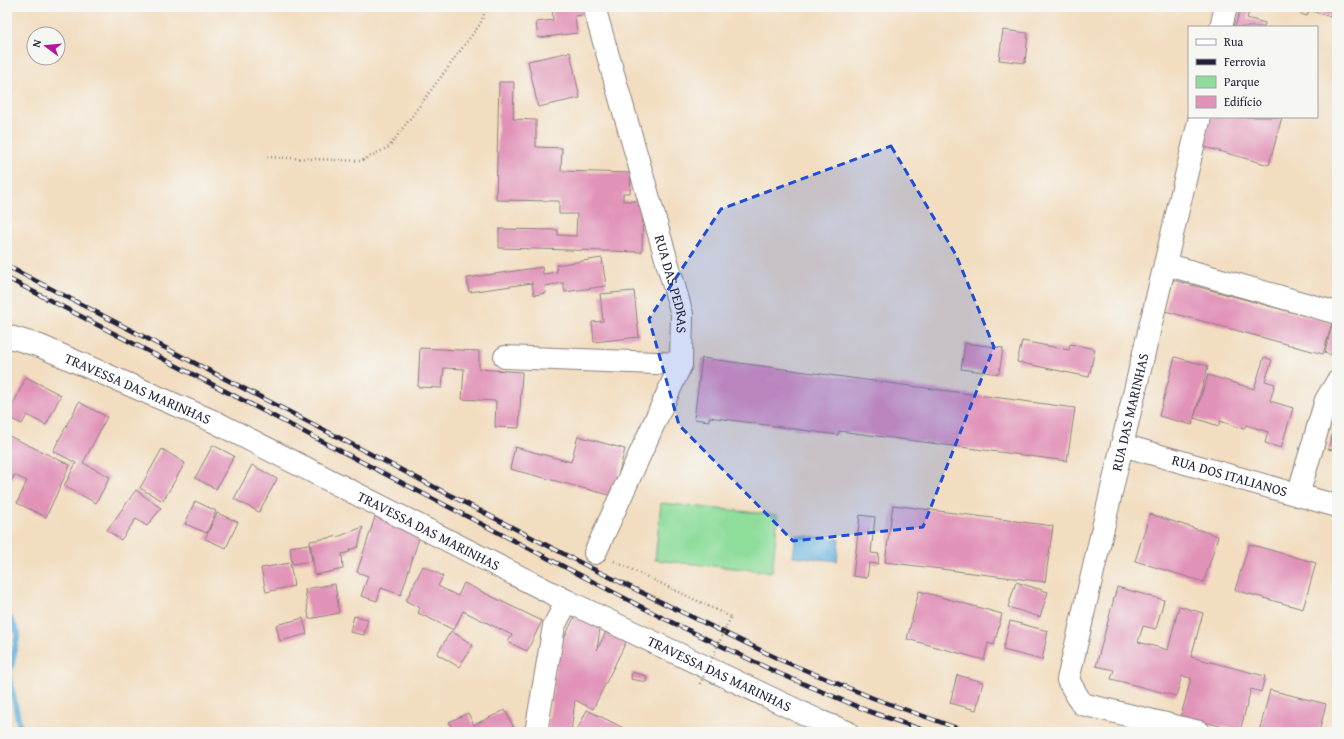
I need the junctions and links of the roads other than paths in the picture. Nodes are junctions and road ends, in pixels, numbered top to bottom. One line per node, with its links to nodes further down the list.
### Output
1 (594, 7): 9 (street, RUA DAS PEDRAS)
2 (1226, 7): 3 (street)
3 (1221, 26)
4 (1200, 118): 5 (street, RUA DAS MARINHAS)
5 (1165, 264): 6 (street); 11 (street, RUA DAS MARINHAS)
6 (1337, 313)
7 (7, 336): 15 (street, TRAVESSA DAS MARINHAS)
8 (505, 357): 9 (street)
9 (681, 364): 14 (street, RUA DAS PEDRAS)
10 (1337, 382): 12 (street)
11 (1122, 445): 12 (street, RUA DOS ITALIANOS); 18 (street, RUA DAS MARINHAS)
12 (1298, 495): 13 (street, RUA DOS ITALIANOS)
13 (1337, 506)
14 (595, 553)
15 (567, 601): 16 (street); 17 (street, TRAVESSA DAS MARINHAS)
16 (536, 732)
17 (847, 732)
18 (1199, 732)

